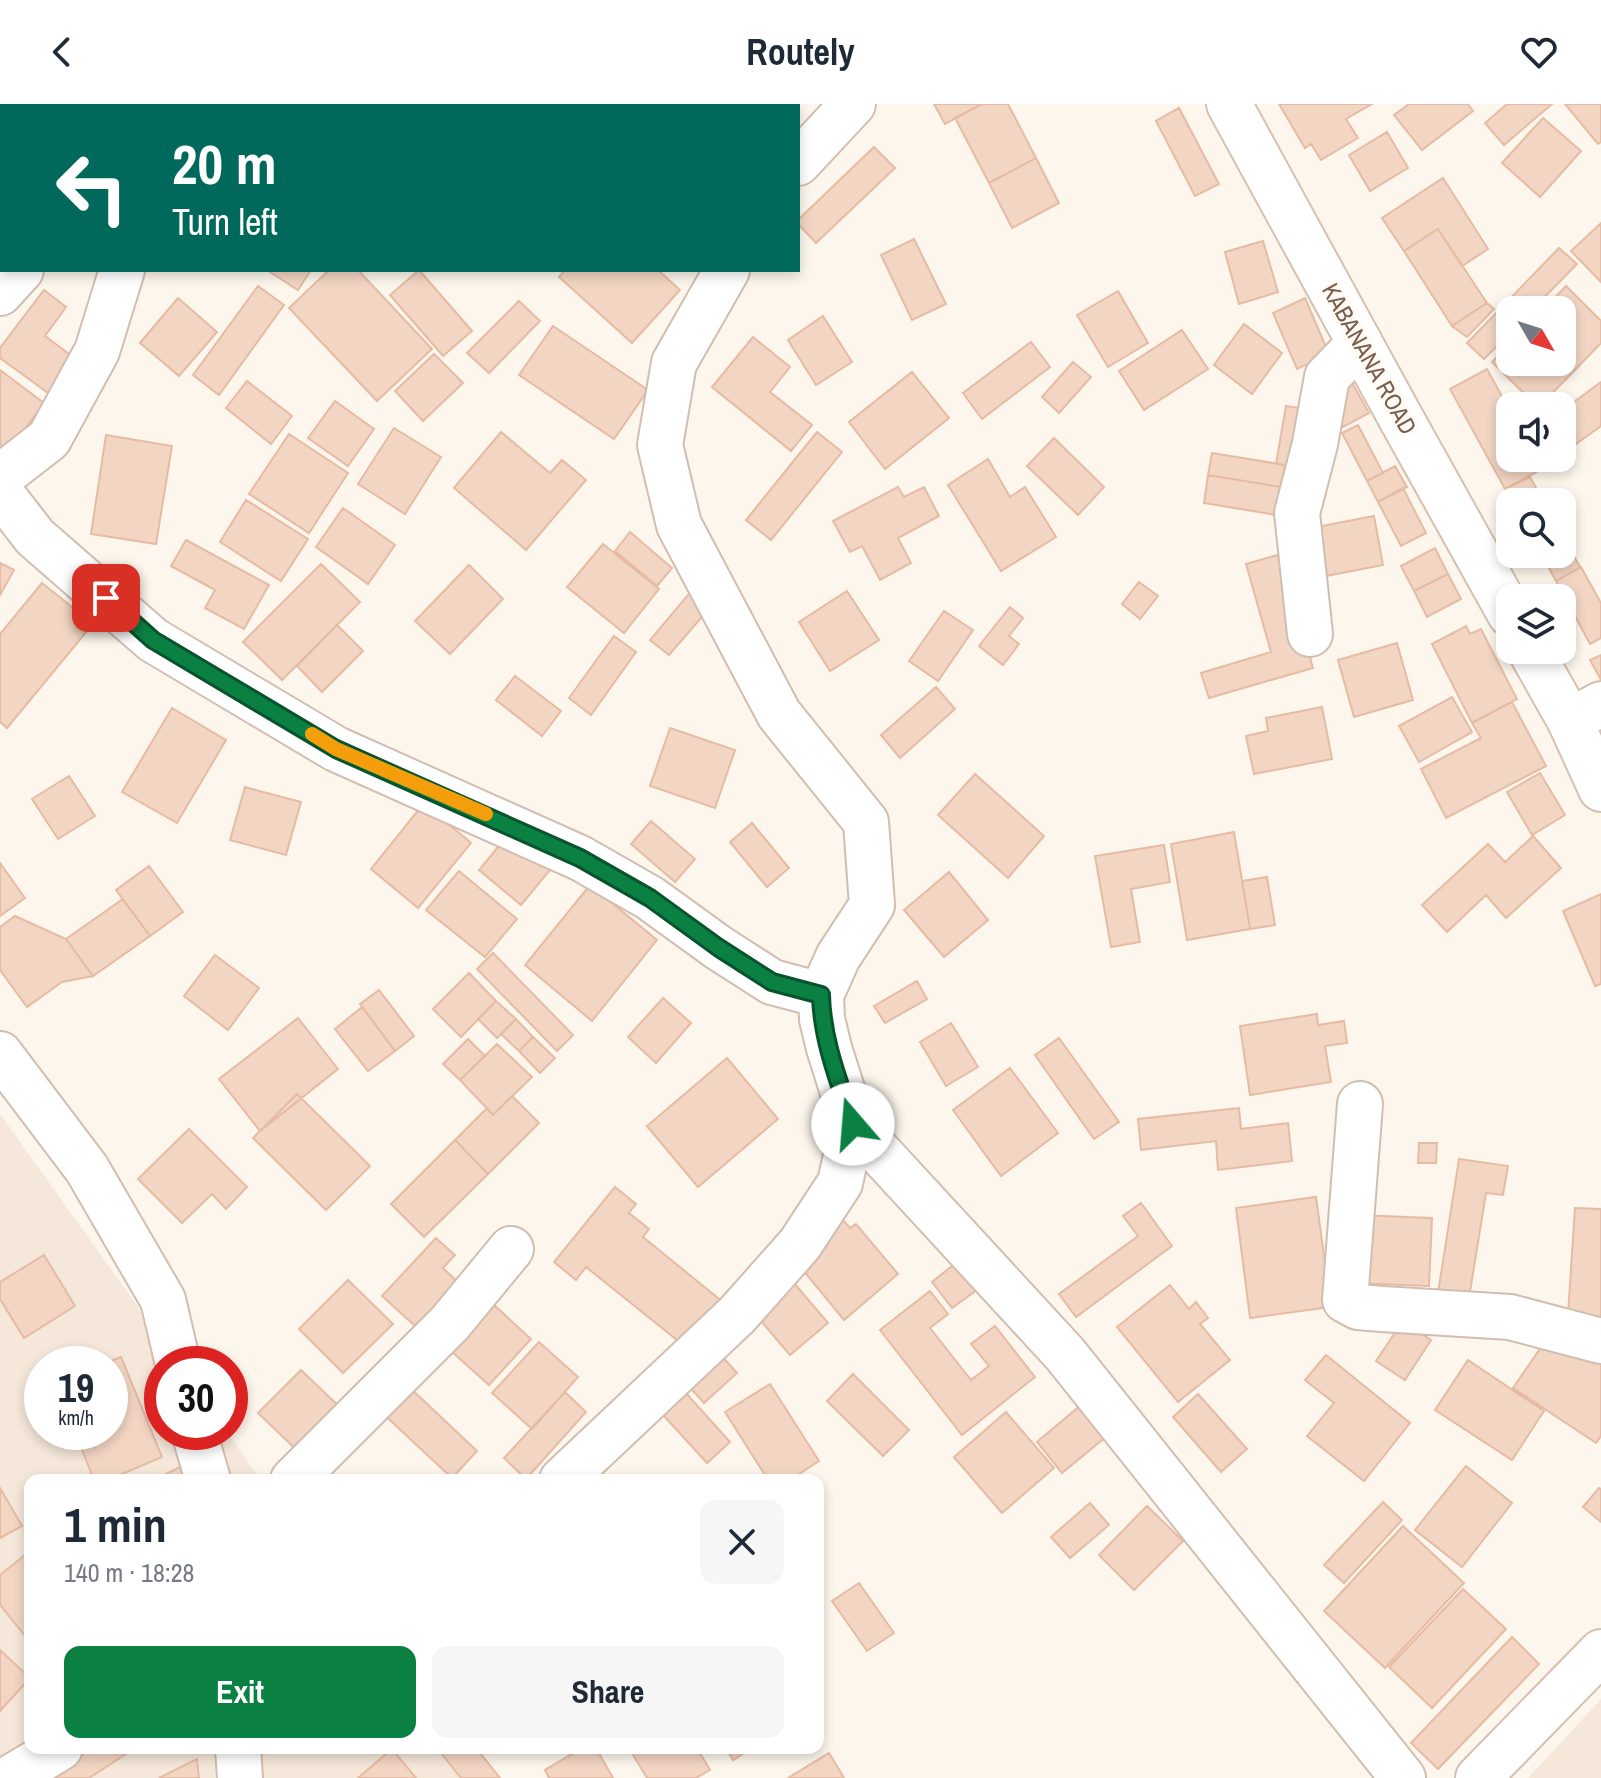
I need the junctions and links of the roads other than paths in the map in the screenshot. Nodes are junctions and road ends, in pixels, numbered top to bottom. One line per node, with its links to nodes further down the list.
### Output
1 (853, 104): 3 (street)
2 (1229, 104): 8 (street, KABANANA ROAD)
3 (800, 161)
4 (19, 272): 7 (street)
5 (121, 272): 9 (street)
6 (726, 272): 16 (street)
7 (0, 293)
8 (1360, 343): 11 (street, KABANANA ROAD); 12 (street)
9 (0, 477)
10 (0, 492): 16 (street)
11 (1496, 589)
12 (1310, 634)
13 (1543, 664): 14 (street)
14 (1586, 712): 15 (street)
15 (1601, 789)
16 (821, 995): 19 (street)
17 (0, 1054): 22 (street)
18 (1360, 1104): 21 (street)
19 (853, 1124): 26 (street); 32 (street)
20 (511, 1249): 25 (street)
21 (1601, 1341)
22 (174, 1346)
23 (199, 1450): 24 (street)
24 (206, 1474)
25 (299, 1474)
26 (568, 1474)
27 (1601, 1652): 33 (street)
28 (50, 1754): 30 (street)
29 (238, 1754): 31 (street)
30 (10, 1778)
31 (240, 1778)
32 (1403, 1778)
33 (1478, 1778)

